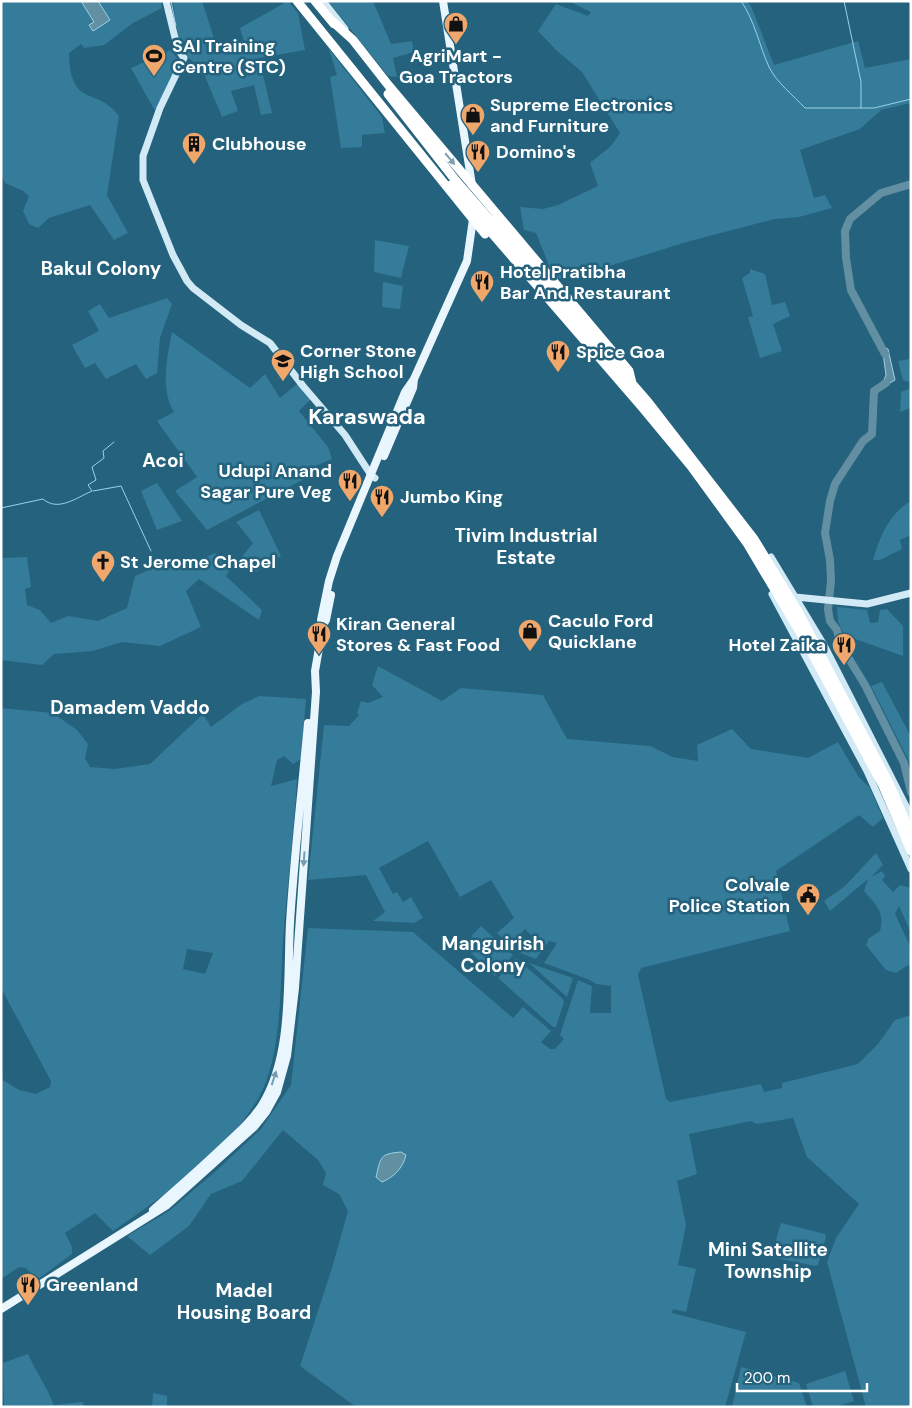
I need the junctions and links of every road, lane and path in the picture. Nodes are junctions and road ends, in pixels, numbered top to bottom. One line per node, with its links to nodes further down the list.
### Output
1 (166, 1): 15 (street)
2 (296, 1): 11 (highway)
3 (303, 1): 9 (highway)
4 (315, 1): 7 (highway)
5 (323, 1): 8 (street)
6 (443, 1): 10 (main road)
7 (332, 21): 8 (highway); 9 (highway)
8 (353, 40): 10 (highway, one-way to 10)
9 (453, 183): 14 (highway, bridge)
10 (472, 185): 11 (highway); 12 (highway)
11 (456, 198): 13 (highway)
12 (489, 206): 13 (highway); 14 (highway)
13 (473, 219): 14 (highway); 15 (main road)
14 (631, 389): 16 (highway); 17 (highway)
15 (373, 476): 20 (main road)
16 (768, 558): 19 (street); 22 (highway)
17 (775, 592): 23 (highway); 24 (street)
18 (911, 593): 19 (street)
19 (795, 597): 21 (street)
20 (314, 689): 25 (main road); 26 (main road, one-way to 26)
21 (911, 816)
22 (911, 834)
23 (911, 851)
24 (911, 869)
25 (291, 917): 26 (main road); 27 (main road)
26 (300, 917): 27 (main road)
27 (295, 928): 28 (main road)
28 (1, 1309)

